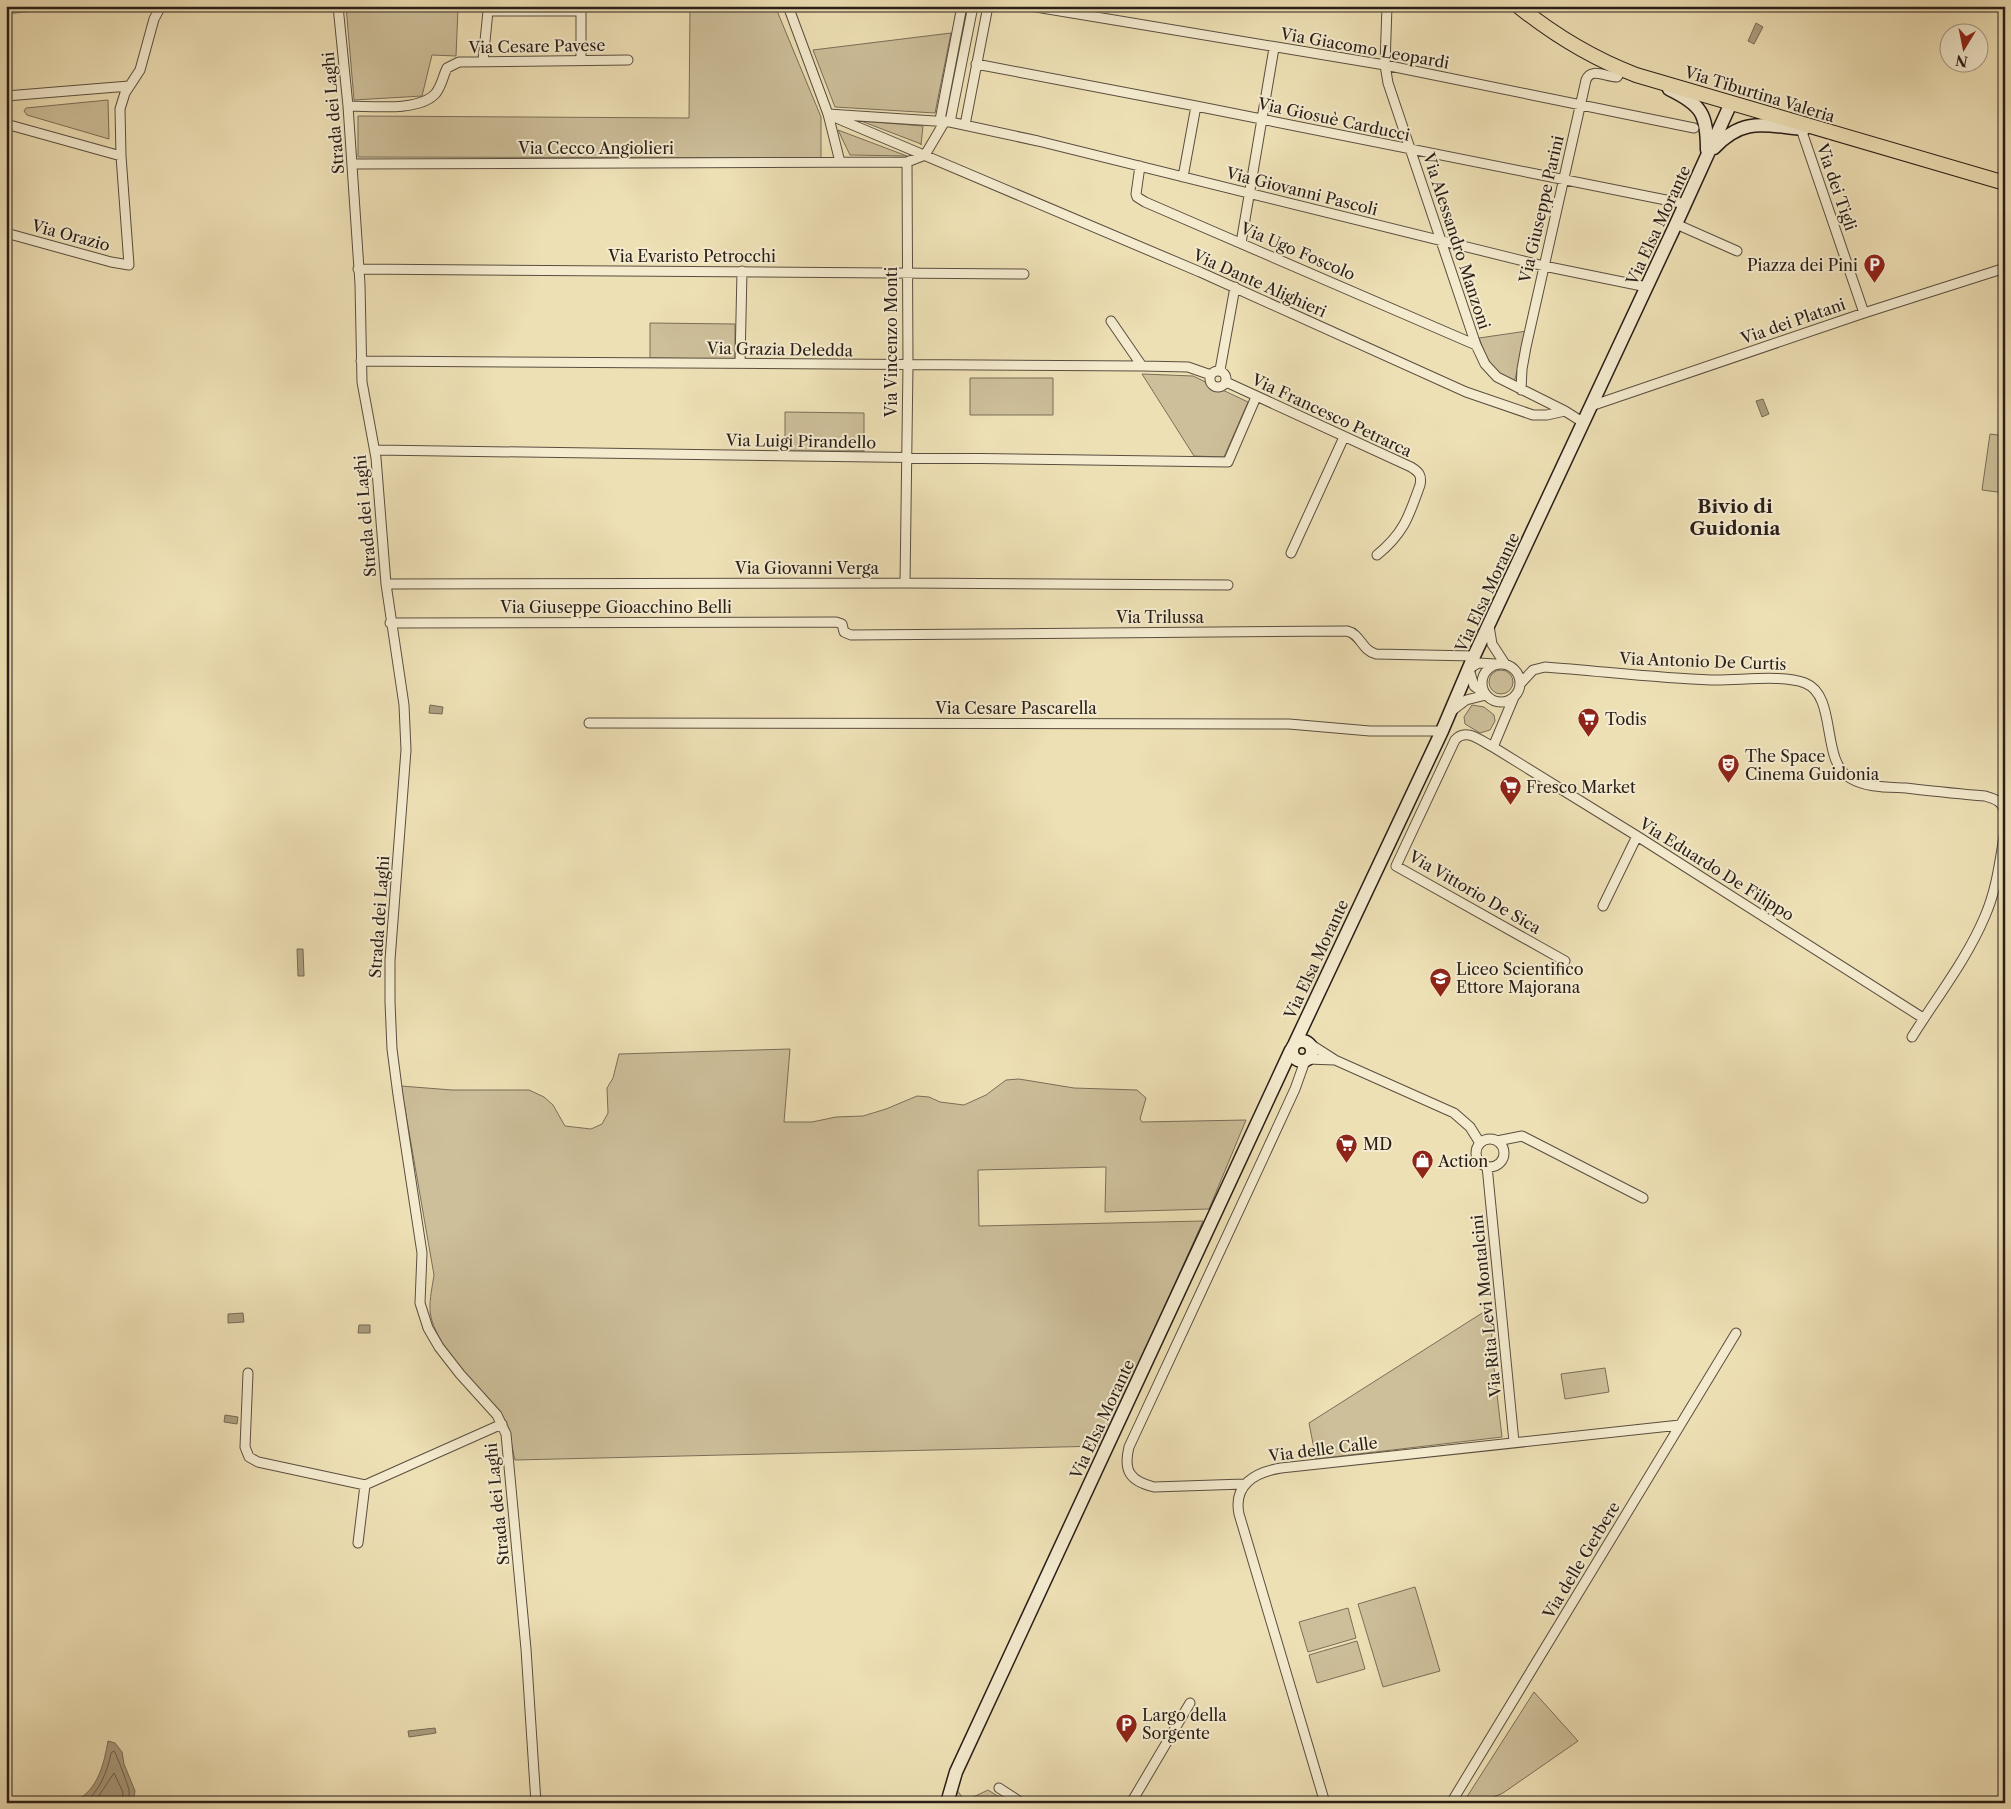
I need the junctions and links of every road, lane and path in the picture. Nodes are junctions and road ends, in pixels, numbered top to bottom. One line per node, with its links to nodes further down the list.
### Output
1 (161, 6): 18 (street)
2 (338, 6): 22 (street, Strada dei Laghi)
3 (788, 6): 24 (street)
4 (962, 6): 26 (street)
5 (973, 6): 26 (street)
6 (988, 6): 14 (street)
7 (1030, 6): 10 (street, Via Giacomo Leopardi)
8 (1387, 6): 15 (street, Via Alessandro Manzoni)
9 (1518, 6): 16 (main road, Via Tiburtina Valeria)
10 (1274, 48): 15 (street, Via Giacomo Leopardi); 25 (street)
11 (581, 60): 12 (street, Via Cesare Pavese); 13 (street, Via Cesare Pavese); 13 (street)
12 (628, 60)
13 (483, 61): 22 (street, Via Cesare Pavese)
14 (976, 64): 23 (street, Via Giosuè Carducci); 28 (street)
15 (1385, 64): 21 (street, Via Giacomo Leopardi); 32 (street, Via Alessandro Manzoni)
16 (1622, 70): 17 (main road, Via Tiburtina Valeria); 21 (street, Via Giuseppe Parini)
17 (1649, 79): 20 (main road, Via Tiburtina Valeria); 35 (street, Via Elsa Morante)
18 (129, 86): 19 (street); 34 (street)
19 (6, 96)
20 (1731, 103): 31 (main road, Via Tiburtina Valeria); 35 (street, Via Elsa Morante)
21 (1581, 104): 29 (street, Via Giacomo Leopardi); 41 (street, Via Giuseppe Parini)
22 (348, 106): 38 (street, Strada dei Laghi)
23 (1196, 106): 25 (street, Via Giosuè Carducci); 40 (street)
24 (828, 114): 26 (street, Via Giovanni Pascoli); 33 (street, Via Dante Alighieri); 36 (street)
25 (1262, 119): 32 (street, Via Giosuè Carducci); 43 (street)
26 (945, 121): 28 (street, Via Giovanni Pascoli); 33 (street)
27 (6, 124): 34 (street)
28 (965, 125): 39 (street, Via Giovanni Pascoli)
29 (1694, 128)
30 (1801, 129): 31 (street, Via Elsa Morante); 35 (street, Via Elsa Morante); 58 (street, Via dei Tigli)
31 (1816, 129): 42 (main road, Via Tiburtina Valeria)
32 (1412, 150): 41 (street, Via Giosuè Carducci); 47 (street, Via Alessandro Manzoni)
33 (925, 155): 37 (street); 56 (street, Via Dante Alighieri)
34 (121, 156): 46 (street, Via Orazio)
35 (1707, 156): 44 (street, Via Elsa Morante)
36 (840, 162): 37 (street, Via Cecco Angiolieri); 38 (street, Via Cecco Angiolieri)
37 (907, 162): 54 (street, Via Vincenzo Monti)
38 (352, 164): 52 (street, Strada dei Laghi)
39 (1140, 166): 40 (street, Via Giovanni Pascoli); 48 (street, Via Ugo Foscolo)
40 (1183, 177): 43 (street, Via Giovanni Pascoli)
41 (1563, 180): 44 (street, Via Giosuè Carducci); 50 (street, Via Giuseppe Parini)
42 (2005, 184)
43 (1250, 193): 47 (street, Via Giovanni Pascoli); 48 (street)
44 (1686, 204): 45 (street, Via Elsa Morante)
45 (1676, 224): 49 (street); 57 (street, Via Elsa Morante)
46 (6, 233)
47 (1441, 241): 50 (street, Via Giovanni Pascoli); 60 (street, Via Alessandro Manzoni)
48 (1242, 243): 60 (street, Via Ugo Foscolo)
49 (1737, 251)
50 (1544, 266): 57 (street, Via Giovanni Pascoli); 68 (street, Via Giuseppe Parini)
51 (2005, 268): 58 (street, Via dei Platani)
52 (358, 269): 53 (street, Via Evaristo Petrocchi); 61 (street, Strada dei Laghi)
53 (742, 271): 54 (street, Via Evaristo Petrocchi); 62 (street)
54 (906, 273): 55 (street, Via Evaristo Petrocchi); 63 (street, Via Vincenzo Monti)
55 (1024, 274)
56 (1234, 287): 65 (street); 71 (street, Via Dante Alighieri)
57 (1647, 287): 70 (street, Via Elsa Morante)
58 (1864, 312): 70 (street, Via dei Platani)
59 (1111, 321): 64 (street)
60 (1476, 345): 68 (street, Via Alessandro Manzoni)
61 (361, 361): 62 (street, Via Grazia Deledda); 74 (street, Strada dei Laghi)
62 (740, 363): 63 (street, Via Grazia Deledda)
63 (908, 365): 64 (street, Via Grazia Deledda); 75 (street, Via Vincenzo Monti)
64 (1142, 366): 66 (street, Via Grazia Deledda)
65 (1220, 370): 66 (street); 67 (street)
66 (1211, 375): 67 (street)
67 (1226, 382): 69 (street, Via Francesco Petrarca)
68 (1521, 390): 71 (street, Via Alessandro Manzoni)
69 (1256, 397): 73 (street, Via Francesco Petrarca); 75 (street, Via Luigi Pirandello)
70 (1592, 406): 72 (street, Via Elsa Morante)
71 (1564, 411): 72 (street)
72 (1584, 423): 83 (street, Via Elsa Morante)
73 (1344, 437): 76 (street); 77 (street, Via Francesco Petrarca)
74 (375, 450): 75 (street, Via Luigi Pirandello); 79 (street, Strada dei Laghi)
75 (906, 457): 78 (street, Via Vincenzo Monti)
76 (1291, 553)
77 (1377, 555)
78 (905, 583): 79 (street, Via Giovanni Verga); 80 (street, Via Giovanni Verga)
79 (386, 584): 81 (street, Strada dei Laghi)
80 (1228, 585)
81 (390, 623): 82 (street, Via Giuseppe Gioacchino Belli); 112 (street, Strada dei Laghi)
82 (842, 624): 84 (street, Via Trilussa)
83 (1489, 626): 84 (street, Via Elsa Morante); 85 (street)
84 (1474, 656): 86 (street, Via Elsa Morante)
85 (1500, 664): 86 (street); 87 (street); 88 (street)
86 (1469, 669): 88 (street); 90 (street, Via Elsa Morante)
87 (1521, 683): 89 (street); 95 (street, Via Antonio De Curtis)
88 (1490, 698): 89 (street); 90 (street); 91 (street)
89 (1514, 698): 91 (street)
90 (1450, 714): 93 (street, Via Elsa Morante)
91 (1505, 720): 94 (street)
92 (589, 723): 93 (street, Via Cesare Pascarella)
93 (1442, 731): 103 (street, Via Elsa Morante)
94 (1493, 748): 97 (street, Via Eduardo De Filippo); 99 (street, Via Vittorio De Sica)
95 (2003, 808)
96 (2005, 831): 100 (street)
97 (1637, 836): 98 (street); 100 (street, Via Eduardo De Filippo)
98 (1603, 906)
99 (1565, 961)
100 (1923, 1018): 101 (street)
101 (1912, 1036)
102 (1310, 1044): 103 (street); 104 (street); 105 (street, Via Rita Levi Montalcini)
103 (1293, 1046): 104 (street); 121 (street, Via Elsa Morante)
104 (1306, 1060): 105 (street); 115 (street)
105 (1335, 1060): 107 (street, Via Rita Levi Montalcini)
106 (1497, 1141): 107 (street); 108 (street); 109 (street)
107 (1480, 1143): 108 (street, Via Rita Levi Montalcini)
108 (1487, 1166): 114 (street, Via Rita Levi Montalcini)
109 (1643, 1198)
110 (1736, 1333): 113 (street, Via delle Gerbere)
111 (248, 1374): 116 (street)
112 (502, 1424): 116 (street); 120 (street, Strada dei Laghi)
113 (1680, 1425): 114 (street, Via delle Calle); 125 (street, Via delle Gerbere)
114 (1514, 1442): 115 (street, Via delle Calle)
115 (1244, 1484): 124 (street)
116 (365, 1486): 117 (street)
117 (358, 1542)
118 (1190, 1703): 123 (street)
119 (998, 1788): 122 (street)
120 (536, 1803)
121 (947, 1803)
122 (1022, 1803)
123 (1131, 1803)
124 (1325, 1803)
125 (1451, 1803)

